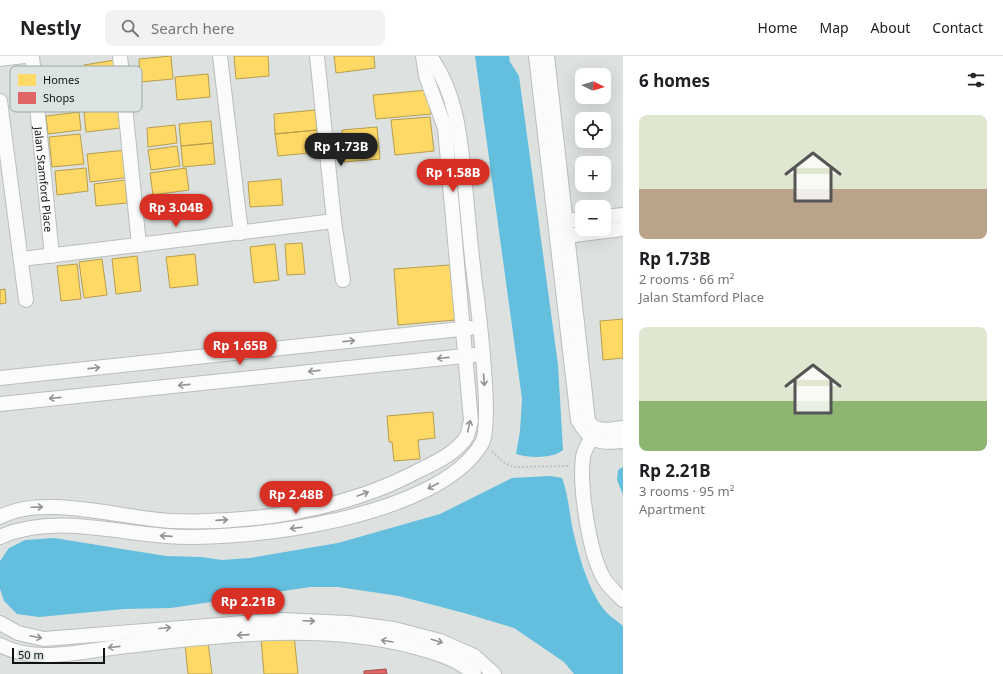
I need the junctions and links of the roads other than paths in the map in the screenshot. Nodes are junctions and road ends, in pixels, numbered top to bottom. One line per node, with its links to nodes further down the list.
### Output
1 (24, 56): 10 (street)
2 (32, 56): 11 (street, Jalan Stamford Place)
3 (120, 56): 12 (street)
4 (220, 56): 22 (street)
5 (317, 56): 20 (street)
6 (423, 56): 30 (street)
7 (430, 56): 29 (street)
8 (536, 56): 19 (street)
9 (547, 56): 19 (street)
10 (0, 60)
11 (33, 66)
12 (121, 66)
13 (0, 101): 26 (street)
14 (38, 112): 25 (street, Jalan Stamford Place)
15 (126, 112): 24 (street)
16 (623, 215): 17 (street)
17 (611, 216)
18 (575, 220): 19 (street)
19 (560, 221): 23 (street)
20 (334, 222): 22 (street); 27 (street)
21 (623, 229): 23 (street)
22 (241, 233): 24 (street)
23 (561, 236): 36 (street)
24 (139, 245): 25 (street)
25 (52, 256): 26 (street)
26 (22, 259): 28 (street)
27 (343, 280)
28 (26, 300)
29 (480, 327): 30 (street); 31 (street)
30 (462, 329): 32 (street); 33 (street, one-way to 30)
31 (482, 354): 32 (street); 39 (street, one-way to 39)
32 (464, 356): 34 (street, one-way to 34); 38 (street, one-way to 32)
33 (0, 378)
34 (0, 404)
35 (623, 428): 36 (street)
36 (594, 434): 37 (street); 40 (street)
37 (623, 442)
38 (0, 516)
39 (0, 537)
40 (623, 600)
41 (0, 623): 44 (street, one-way to 44)
42 (0, 645): 43 (street, one-way to 42)
43 (474, 674)
44 (494, 674)

